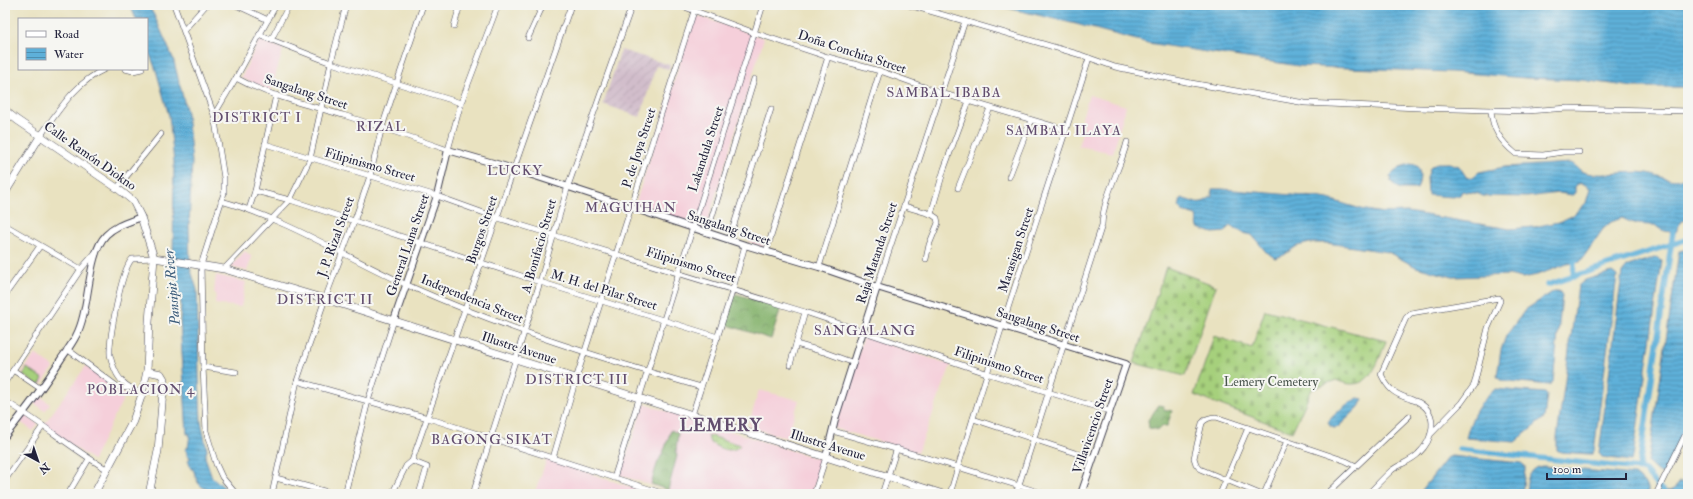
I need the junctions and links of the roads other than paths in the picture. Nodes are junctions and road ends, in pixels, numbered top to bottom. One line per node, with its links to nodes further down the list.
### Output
1 (174, 5): 20 (street)
2 (206, 5): 20 (street)
3 (236, 5): 17 (street)
4 (276, 5): 17 (street)
5 (288, 5): 24 (street)
6 (346, 5): 27 (street)
7 (422, 5): 32 (street, J. P. Rizal Street)
8 (460, 5): 19 (street)
9 (498, 5): 36 (street, General Luna Street)
10 (543, 5): 23 (street)
11 (571, 5): 54 (street, Burgos Street)
12 (632, 5): 57 (street, A. Bonifacio Street)
13 (679, 5): 16 (street, Doña Conchita Street)
14 (763, 5): 21 (street, Lakandula Street)
15 (909, 5): 18 (street)
16 (695, 8): 21 (street, Doña Conchita Street); 66 (street, P. de Joya Street)
17 (268, 20): 22 (street)
18 (964, 21): 26 (street); 33 (street, Raja Matanda Street)
19 (454, 26)
20 (184, 30): 43 (street)
21 (755, 33): 25 (street, Doña Conchita Street); 74 (street, Lakandula Street)
22 (259, 35): 24 (street); 30 (street)
23 (528, 38)
24 (271, 40): 27 (street)
25 (828, 57): 29 (street, Doña Conchita Street); 82 (street)
26 (1089, 58): 41 (street); 46 (street, Marasigan Street)
27 (331, 63): 32 (street); 39 (street)
28 (103, 70): 48 (street)
29 (880, 71): 33 (street, Doña Conchita Street); 89 (street)
30 (236, 78): 34 (street, Sangalang Street); 43 (street)
31 (754, 79): 75 (street)
32 (397, 83): 36 (street); 45 (street, J. P. Rizal Street)
33 (941, 93): 35 (street, Doña Conchita Street); 65 (street, Raja Matanda Street)
34 (276, 95): 39 (street, Sangalang Street); 50 (street)
35 (969, 101): 38 (street, Doña Conchita Street); 68 (street)
36 (461, 103): 51 (street, General Luna Street)
37 (5, 108): 48 (main road, Calle Ramón Diokno)
38 (990, 108): 44 (street, Doña Conchita Street); 59 (street)
39 (321, 109): 45 (street, Sangalang Street); 53 (street)
40 (770, 109): 77 (street)
41 (1491, 110): 42 (street); 52 (street)
42 (1688, 111)
43 (214, 115): 64 (street)
44 (1031, 120): 46 (street, Doña Conchita Street); 56 (street)
45 (382, 127): 51 (street, Sangalang Street); 55 (street, J. P. Rizal Street)
46 (1066, 130): 104 (street, Marasigan Street)
47 (161, 134): 58 (street)
48 (41, 136): 58 (main road, Calle Ramón Diokno); 61 (main road)
49 (1127, 142): 110 (street)
50 (265, 144): 53 (street, Filipinismo Street); 60 (street)
51 (448, 150): 54 (street, Sangalang Street); 62 (street, General Luna Street)
52 (1579, 152)
53 (310, 158): 55 (street, Filipinismo Street); 63 (street)
54 (514, 169): 57 (street, Sangalang Street); 70 (street, Burgos Street)
55 (370, 176): 62 (street, Filipinismo Street); 72 (street, J. P. Rizal Street)
56 (1009, 177)
57 (568, 186): 66 (street, Sangalang Street); 76 (street, A. Bonifacio Street)
58 (117, 188): 69 (main road, Calle Ramón Diokno)
59 (958, 188)
60 (255, 191): 63 (street, M. H. del Pilar Street); 67 (street)
61 (5, 193)
62 (437, 196): 70 (street, Filipinismo Street); 78 (street, General Luna Street)
63 (290, 200): 71 (street); 72 (street, M. H. del Pilar Street)
64 (221, 201): 67 (street, Independencia Street); 88 (street)
65 (904, 206): 68 (street); 95 (street, Raja Matanda Street)
66 (631, 207): 74 (street, Sangalang Street); 84 (street, P. de Joya Street)
67 (249, 209): 71 (street, Independencia Street)
68 (931, 214): 86 (street)
69 (141, 217): 83 (street); 85 (main road, Calle Ramón Diokno)
70 (498, 218): 76 (street, Filipinismo Street); 87 (street, Burgos Street)
71 (272, 219): 81 (street, Independencia Street); 91 (street)
72 (354, 222): 78 (street, M. H. del Pilar Street); 81 (street, J. P. Rizal Street)
73 (5, 225): 80 (street)
74 (692, 228): 75 (street, Sangalang Street); 92 (street, Lakandula Street)
75 (706, 232): 77 (street, Sangalang Street)
76 (553, 235): 84 (street, Filipinismo Street); 93 (street, A. Bonifacio Street)
77 (728, 240): 79 (street, Sangalang Street)
78 (422, 242): 87 (street, M. H. del Pilar Street); 94 (street, General Luna Street)
79 (744, 245): 82 (street, Sangalang Street); 96 (street)
80 (40, 246): 90 (street); 97 (street)
81 (342, 252): 94 (street, Independencia Street); 98 (street, J. P. Rizal Street)
82 (766, 252): 89 (street, Sangalang Street)
83 (95, 253): 90 (street); 111 (street)
84 (616, 254): 92 (street, Filipinismo Street); 99 (street, P. de Joya Street)
85 (154, 258): 88 (main road, Illustre Avenue); 119 (main road); 127 (street)
86 (926, 258)
87 (482, 263): 93 (street, M. H. del Pilar Street); 100 (street, Burgos Street)
88 (199, 264): 91 (main road, Illustre Avenue); 117 (street)
89 (818, 267): 95 (street, Sangalang Street)
90 (81, 269): 118 (street)
91 (224, 269): 98 (main road, Illustre Avenue)
92 (678, 273): 96 (street, Filipinismo Street); 103 (street, Lakandula Street)
93 (540, 282): 99 (street, M. H. del Pilar Street); 106 (street, A. Bonifacio Street)
94 (406, 284): 100 (street, Independencia Street); 102 (street, General Luna Street)
95 (877, 287): 104 (street, Sangalang Street); 105 (street, Raja Matanda Street)
96 (733, 289): 101 (street, Filipinismo Street); 107 (street)
97 (5, 295)
98 (325, 299): 102 (main road, Illustre Avenue); 124 (street, J. P. Rizal Street)
99 (602, 300): 103 (street, M. H. del Pilar Street); 112 (street, P. de Joya Street)
100 (464, 310): 106 (street, Independencia Street); 108 (street, Burgos Street)
101 (806, 312): 105 (street, Filipinismo Street); 109 (street)
102 (394, 320): 108 (main road, Illustre Avenue); 133 (street, General Luna Street)
103 (663, 321): 107 (street, M. H. del Pilar Street); 121 (street, Lakandula Street)
104 (1003, 326): 110 (street, Sangalang Street); 122 (street, Marasigan Street)
105 (864, 331): 114 (street, Raja Matanda Street); 122 (street, Filipinismo Street)
106 (525, 332): 112 (street, Independencia Street); 113 (street, A. Bonifacio Street)
107 (718, 337): 126 (street)
108 (455, 340): 113 (main road, Illustre Avenue); 138 (street, Burgos Street)
109 (796, 344): 114 (street); 116 (street)
110 (1063, 345): 115 (street, Sangalang Street); 129 (street)
111 (67, 349): 127 (street); 128 (street)
112 (585, 352): 121 (street, Independencia Street); 123 (street, P. de Joya Street)
113 (516, 360): 123 (main road, Illustre Avenue); 146 (street, A. Bonifacio Street)
114 (854, 363): 143 (street, Raja Matanda Street)
115 (1126, 364): 134 (street, Villavicencio Street)
116 (790, 365)
117 (202, 368): 120 (street); 167 (street)
118 (13, 370): 125 (street); 128 (street)
119 (147, 371): 130 (main road); 166 (main road)
120 (236, 372)
121 (648, 372): 126 (street, Independencia Street); 131 (street, Lakandula Street)
122 (986, 373): 129 (street, Filipinismo Street); 139 (street, Marasigan Street)
123 (576, 379): 131 (main road, Illustre Avenue); 151 (street, P. de Joya Street)
124 (297, 381): 133 (street); 159 (street, J. P. Rizal Street)
125 (5, 382)
126 (701, 387): 136 (street)
127 (129, 388): 130 (street)
128 (41, 389): 135 (street)
129 (1048, 392): 134 (street, Filipinismo Street); 147 (street)
130 (142, 394): 157 (main road)
131 (640, 398): 136 (main road, Illustre Avenue); 160 (street, Lakandula Street)
132 (5, 401): 135 (street)
133 (368, 401): 138 (street); 170 (street, General Luna Street)
134 (1109, 411): 153 (street, Villavicencio Street)
135 (24, 412): 140 (street); 145 (street)
136 (692, 415): 150 (main road, Illustre Avenue)
137 (1409, 416): 155 (street)
138 (428, 418): 146 (street); 154 (street, Burgos Street)
139 (973, 419): 147 (street); 156 (street, Marasigan Street)
140 (43, 426): 152 (street); 161 (street)
141 (1248, 428): 148 (street); 162 (street); 162 (street)
142 (1688, 430): 187 (street)
143 (832, 431): 149 (street); 150 (street, Raja Matanda Street)
144 (1430, 435): 144 (street); 186 (street)
145 (5, 436)
146 (492, 438): 151 (street); 173 (street, A. Bonifacio Street)
147 (1034, 440): 153 (street); 163 (street)
148 (1287, 442): 155 (street); 184 (street)
149 (897, 448): 156 (street); 158 (street)
150 (826, 457): 158 (main road, Illustre Avenue); 175 (street, Raja Matanda Street)
151 (553, 458): 160 (street)
152 (89, 459): 157 (street); 164 (street)
153 (1093, 459): 181 (street, Villavicencio Street)
154 (412, 461): 171 (street, Burgos Street); 172 (street)
155 (1356, 466): 185 (street)
156 (958, 467): 163 (street); 178 (street, Marasigan Street)
157 (108, 470): 165 (main road)
158 (888, 477): 176 (street); 177 (main road, Illustre Avenue)
159 (276, 478): 168 (street, J. P. Rizal Street); 169 (street)
160 (614, 478): 174 (street)
161 (5, 480)
162 (1225, 480): 182 (street); 183 (street)
163 (1019, 486): 179 (street); 180 (street)
164 (68, 494)
165 (94, 494)
166 (149, 494)
167 (236, 494)
168 (272, 494)
169 (335, 494)
170 (345, 494)
171 (392, 494)
172 (419, 494)
173 (474, 494)
174 (665, 494)
175 (814, 494)
176 (882, 494)
177 (943, 494)
178 (950, 494)
179 (1016, 494)
180 (1045, 494)
181 (1082, 494)
182 (1220, 494)
183 (1260, 494)
184 (1264, 494)
185 (1327, 494)
186 (1368, 494)
187 (1656, 494)

